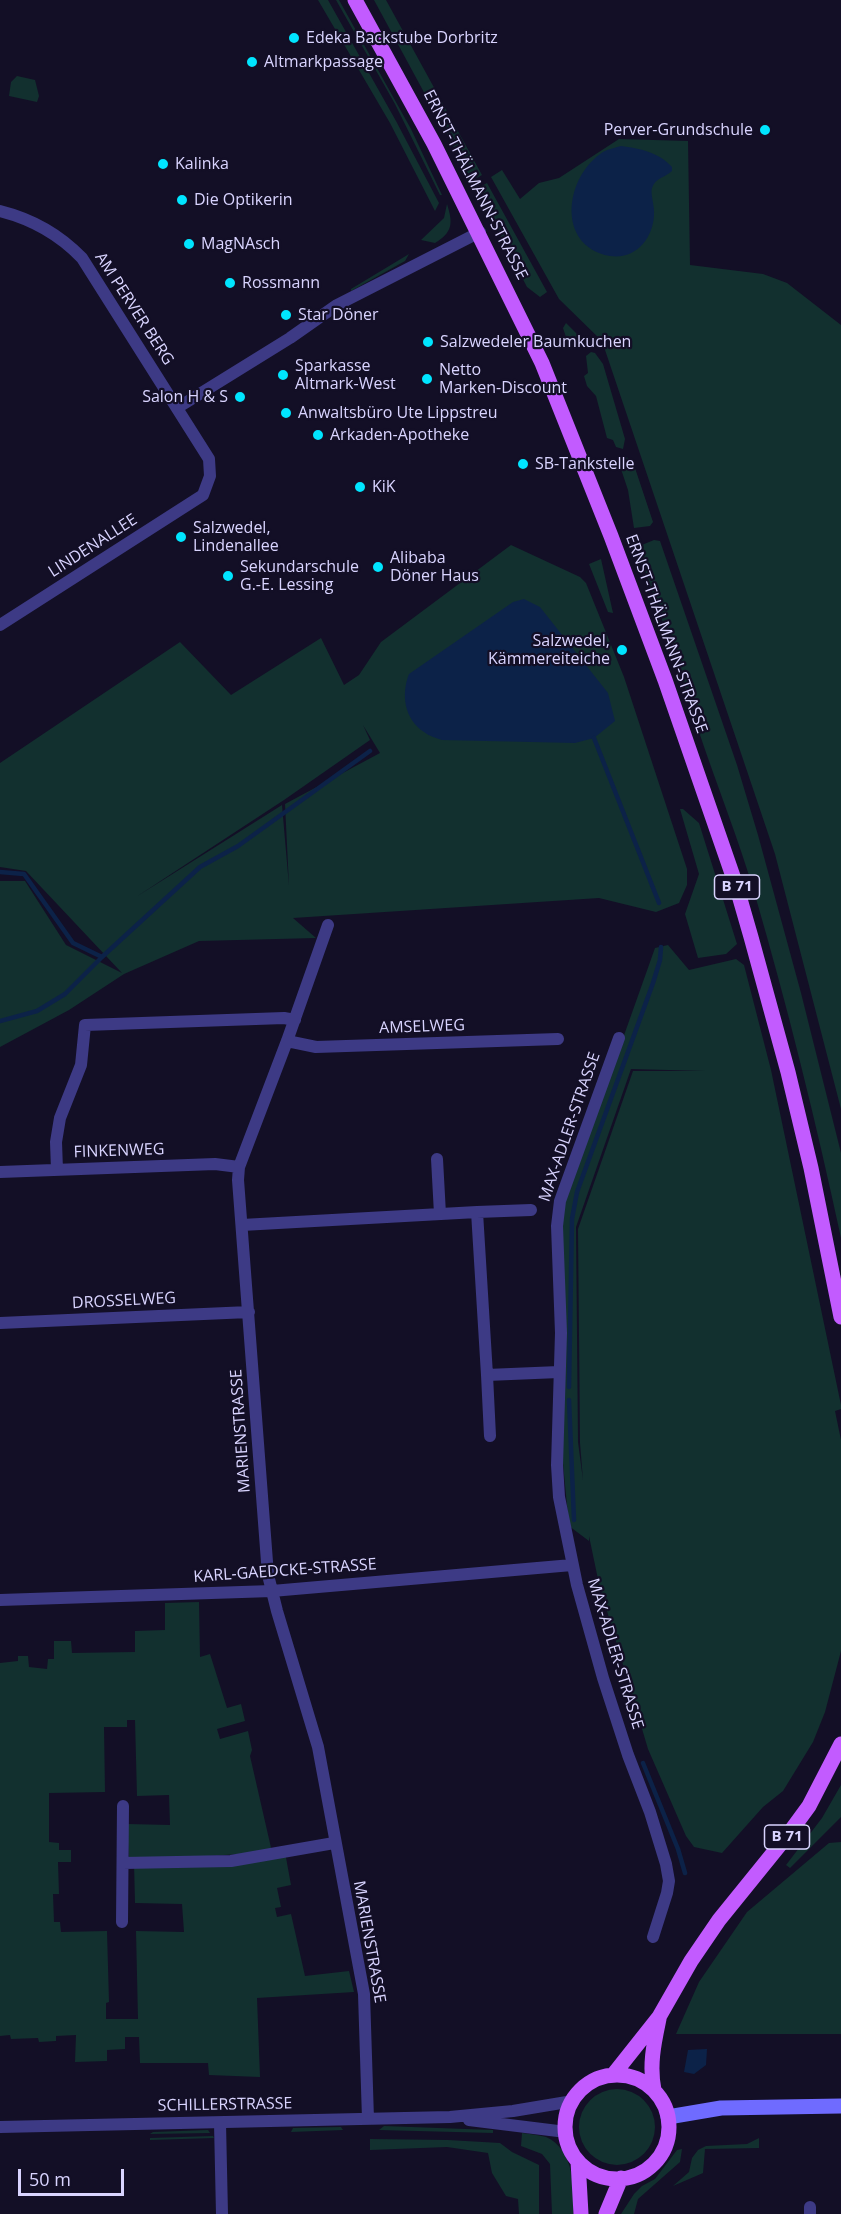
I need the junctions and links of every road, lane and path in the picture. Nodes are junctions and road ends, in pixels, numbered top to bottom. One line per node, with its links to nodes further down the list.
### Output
1 (356, 0): 3 (main road, ERNST-THÄLMANN-STRASSE / B 71)
2 (0, 211): 4 (street, AM PERVER BERG)
3 (480, 232): 4 (street); 21 (main road, ERNST-THÄLMANN-STRASSE / B 71)
4 (177, 408): 5 (street, AM PERVER BERG)
5 (203, 495): 6 (street, LINDENALLEE)
6 (0, 625)
7 (328, 926): 8 (street, MARIENSTRASSE)
8 (295, 1020): 11 (street, MARIENSTRASSE); 14 (street)
9 (619, 1038): 23 (street, MAX-ADLER-STRASSE)
10 (558, 1039): 11 (street, AMSELWEG)
11 (287, 1041): 13 (street, MARIENSTRASSE)
12 (437, 1159): 18 (street)
13 (239, 1167): 14 (street, FINKENWEG); 19 (street, MARIENSTRASSE)
14 (57, 1170): 15 (street, FINKENWEG)
15 (0, 1172)
16 (531, 1210): 17 (street, MAX-ADLER-STRASSE)
17 (477, 1212): 18 (street, MAX-ADLER-STRASSE); 24 (street)
18 (440, 1214): 19 (street, MAX-ADLER-STRASSE)
19 (242, 1225): 20 (street, MARIENSTRASSE)
20 (249, 1312): 22 (street, DROSSELWEG); 27 (street, MARIENSTRASSE)
21 (841, 1317)
22 (0, 1323)
23 (560, 1372): 24 (street); 26 (street, MAX-ADLER-STRASSE)
24 (487, 1375): 25 (street)
25 (490, 1436)
26 (572, 1565): 27 (street, KARL-GAEDCKE-STRASSE); 34 (street, MAX-ADLER-STRASSE)
27 (272, 1591): 28 (street, KARL-GAEDCKE-STRASSE); 31 (street, MARIENSTRASSE)
28 (0, 1600)
29 (841, 1744): 35 (main road, B 71)
30 (123, 1806): 32 (street)
31 (334, 1843): 32 (street); 42 (street, MARIENSTRASSE)
32 (123, 1863): 33 (street)
33 (123, 1922)
34 (653, 1937)
35 (659, 2017): 36 (main road, B 71); 37 (main road, B 71)
36 (613, 2075): 37 (main road); 38 (main road, B 71)
37 (654, 2090): 41 (main road, B 71)
38 (573, 2101): 40 (street, SCHILLERSTRASSE); 45 (main road)
39 (841, 2106): 41 (main road)
40 (450, 2117): 42 (street, SCHILLERSTRASSE); 45 (street, SCHILLERSTRASSE)
41 (668, 2117): 47 (main road)
42 (368, 2119): 43 (street, SCHILLERSTRASSE)
43 (220, 2123): 44 (street, SCHILLERSTRASSE); 48 (street)
44 (0, 2127)
45 (566, 2132): 46 (main road)
46 (578, 2161): 47 (main road); 49 (main road)
47 (621, 2178): 50 (main road)
48 (222, 2214)
49 (581, 2214)
50 (606, 2214)

